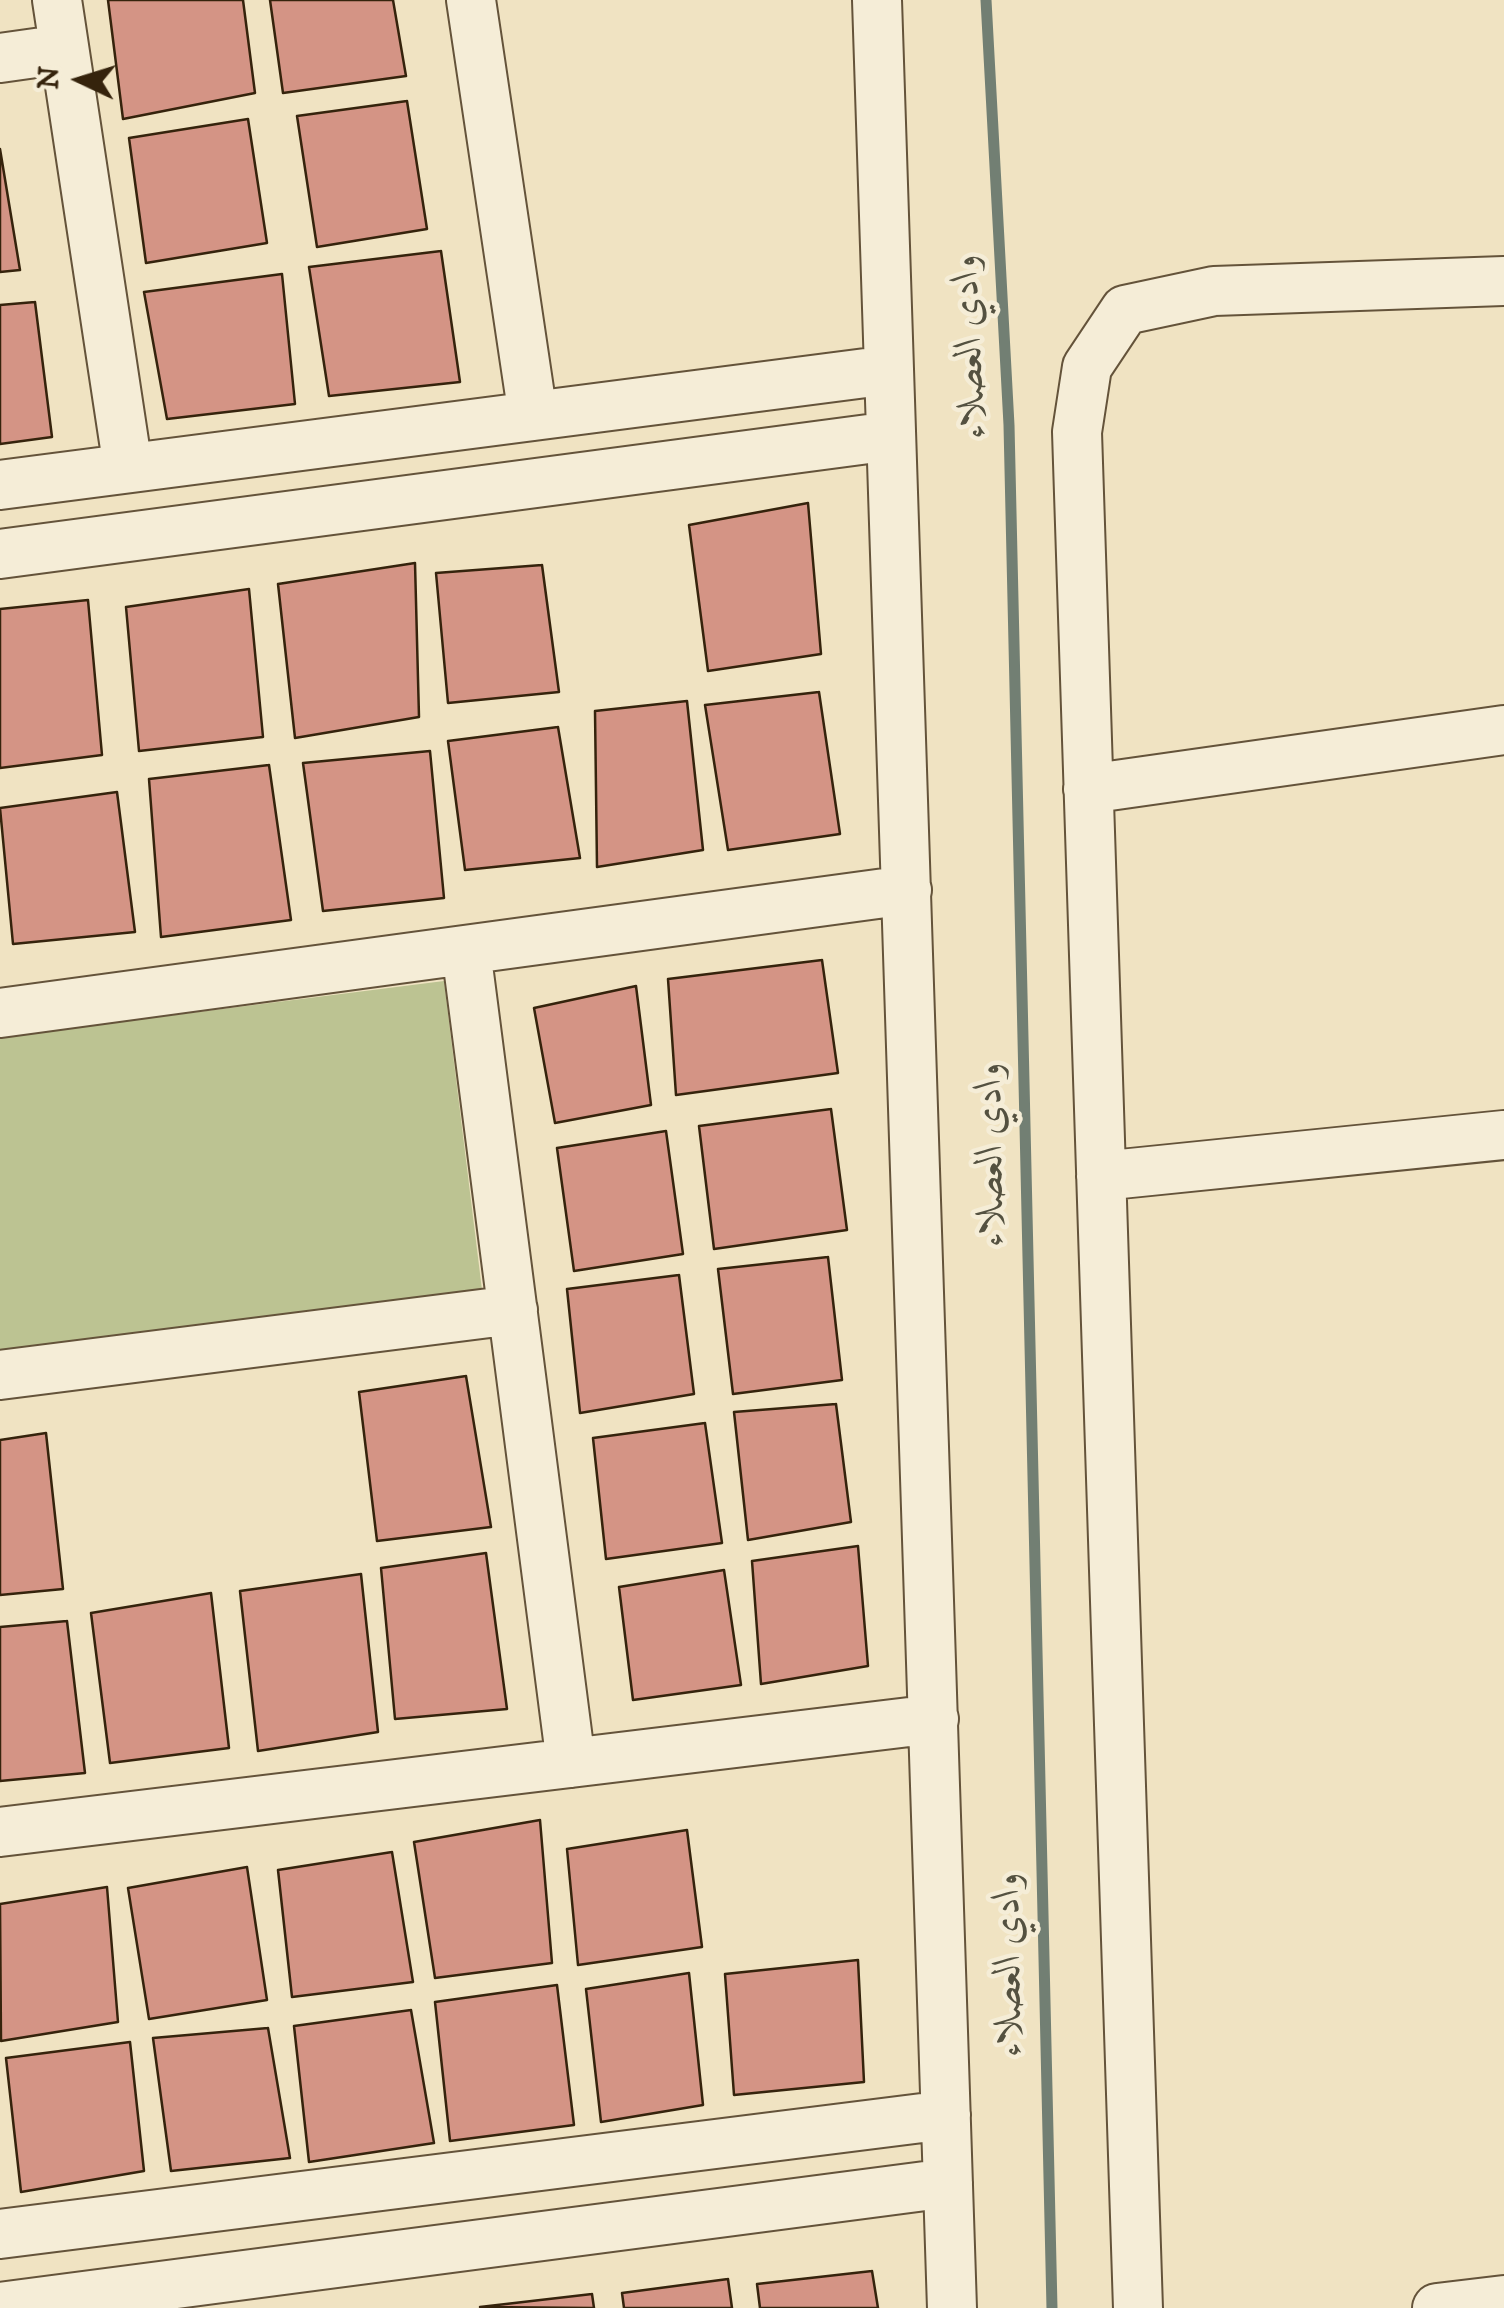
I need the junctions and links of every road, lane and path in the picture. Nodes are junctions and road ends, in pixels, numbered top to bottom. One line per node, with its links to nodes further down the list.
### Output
1 (57, 0): 4 (street)
2 (472, 0): 8 (street)
3 (877, 0): 7 (street)
4 (64, 49): 5 (street); 10 (street)
5 (0, 58)
6 (1504, 281): 14 (street)
7 (889, 370): 8 (street); 9 (street)
8 (534, 416): 10 (street)
9 (892, 436): 12 (street); 15 (street)
10 (128, 468): 11 (street)
11 (0, 484)
12 (0, 554)
13 (1504, 730): 14 (street)
14 (1088, 788): 19 (street)
15 (906, 890): 16 (street); 22 (street)
16 (466, 950): 17 (street); 20 (street)
17 (0, 1013)
18 (1504, 1135): 19 (street)
19 (1101, 1176): 31 (street)
20 (513, 1310): 21 (street); 23 (street)
21 (0, 1375)
22 (934, 1719): 23 (street); 25 (street)
23 (571, 1763): 24 (street)
24 (0, 1832)
25 (946, 2115): 26 (street); 27 (street)
26 (948, 2183): 29 (street); 30 (street)
27 (0, 2234)
28 (1504, 2300): 32 (street)
29 (0, 2307)
30 (952, 2308)
31 (1138, 2308)
32 (1437, 2308)

